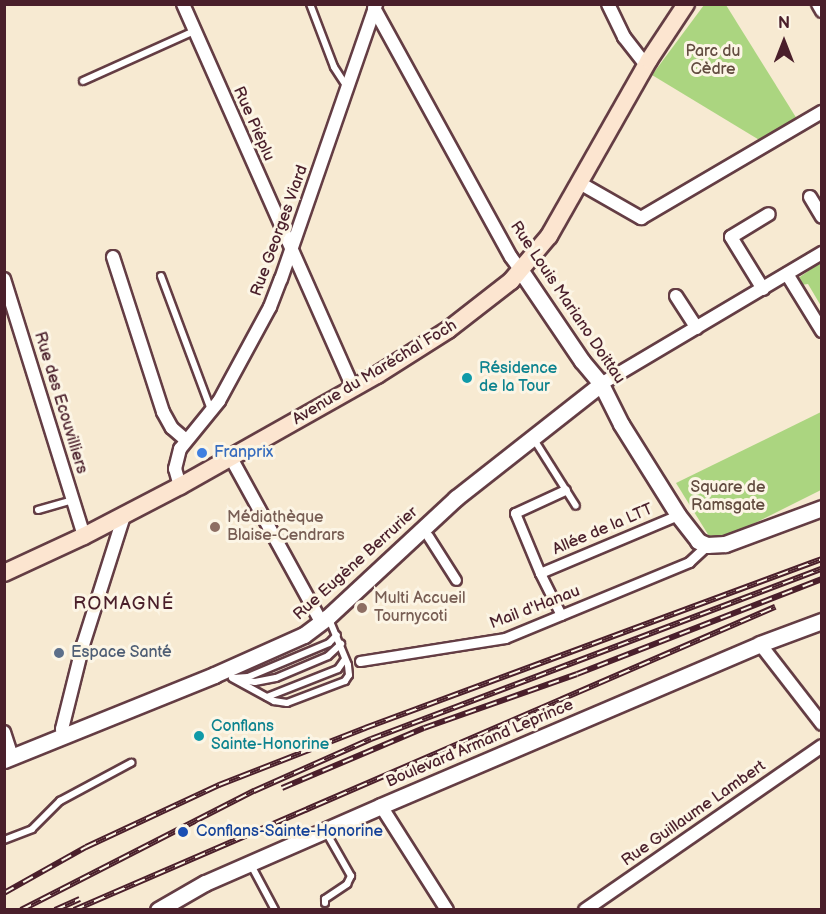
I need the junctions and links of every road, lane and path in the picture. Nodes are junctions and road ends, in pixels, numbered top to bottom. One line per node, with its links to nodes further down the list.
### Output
1 (183, 4): 8 (street, Rue Piéplu)
2 (310, 4): 11 (lane)
3 (608, 4): 9 (street)
4 (686, 4): 9 (main road, Avenue du Maréchal Foch)
5 (818, 4): 7 (street)
6 (374, 6): 11 (street, Rue Georges Viard); 20 (street, Rue Louis Mariano Doittau)
7 (822, 11)
8 (194, 31): 10 (lane); 17 (street, Rue Piéplu)
9 (646, 65): 13 (main road, Avenue du Maréchal Foch)
10 (83, 81)
11 (348, 88): 17 (street, Rue Georges Viard)
12 (822, 112): 13 (street)
13 (578, 182): 20 (main road, Avenue du Maréchal Foch)
14 (810, 197): 16 (street)
15 (768, 214): 24 (street)
16 (822, 217)
17 (292, 253): 29 (street, Rue Piéplu); 30 (street, Rue Georges Viard)
18 (822, 253): 21 (street)
19 (113, 257): 32 (street)
20 (521, 271): 28 (street, Rue Louis Mariano Doittau); 29 (main road, Avenue du Maréchal Foch)
21 (787, 274): 24 (street); 27 (street)
22 (161, 276): 30 (lane)
23 (4, 279): 36 (street, Rue des Ecouvilliers)
24 (762, 289): 26 (street)
25 (676, 296): 26 (street)
26 (697, 328): 28 (street)
27 (822, 331)
28 (601, 384): 31 (street, Rue Eugène Berrurier); 40 (street, Rue Louis Mariano Doittau)
29 (353, 388): 33 (main road, Avenue du Maréchal Foch)
30 (211, 411): 32 (street, Rue Georges Viard)
31 (533, 437): 35 (lane); 49 (street, Rue Eugène Berrurier)
32 (186, 440): 34 (street, Rue Georges Viard)
33 (231, 458): 34 (main road, Avenue du Maréchal Foch); 49 (street)
34 (180, 486): 41 (main road, Avenue du Maréchal Foch)
35 (566, 490): 37 (lane); 46 (street)
36 (73, 499): 39 (lane); 42 (street, Rue des Ecouvilliers)
37 (576, 506)
38 (822, 508): 44 (street)
39 (38, 510)
40 (678, 515): 44 (street, Rue Louis Mariano Doittau); 46 (street, Allée de la LTT)
41 (124, 516): 42 (main road, Avenue du Maréchal Foch); 61 (street)
42 (84, 536): 45 (main road, Avenue du Maréchal Foch)
43 (428, 536): 47 (street)
44 (707, 545): 48 (street, Mail d'Hanau)
45 (4, 573)
46 (540, 573): 48 (street)
47 (456, 580)
48 (561, 615): 55 (street, Mail d'Hanau)
49 (324, 619): 51 (lane); 56 (street, Rue Eugène Berrurier)
50 (822, 621): 53 (street, Boulevard Armand Leprince)
51 (337, 635): 52 (lane); 57 (lane)
52 (341, 644): 54 (lane); 57 (lane)
53 (760, 644): 59 (street); 65 (street, Boulevard Armand Leprince)
54 (346, 658): 58 (lane); 58 (lane)
55 (360, 660)
56 (214, 675): 57 (lane); 61 (street, Rue Eugène Berrurier)
57 (232, 678): 58 (lane)
58 (267, 697)
59 (822, 724)
60 (4, 732): 63 (street)
61 (64, 736): 63 (street, Rue Eugène Berrurier)
62 (822, 746): 73 (street, Rue Guillaume Lambert)
63 (8, 758)
64 (131, 763): 67 (lane)
65 (381, 806): 66 (street, Boulevard Armand Leprince); 72 (street)
66 (326, 832): 68 (street, Boulevard Armand Leprince); 69 (lane)
67 (4, 840)
68 (250, 864): 70 (street, Boulevard Armand Leprince); 71 (lane)
69 (325, 903)
70 (158, 909)
71 (275, 909)
72 (447, 909)
73 (585, 909)

